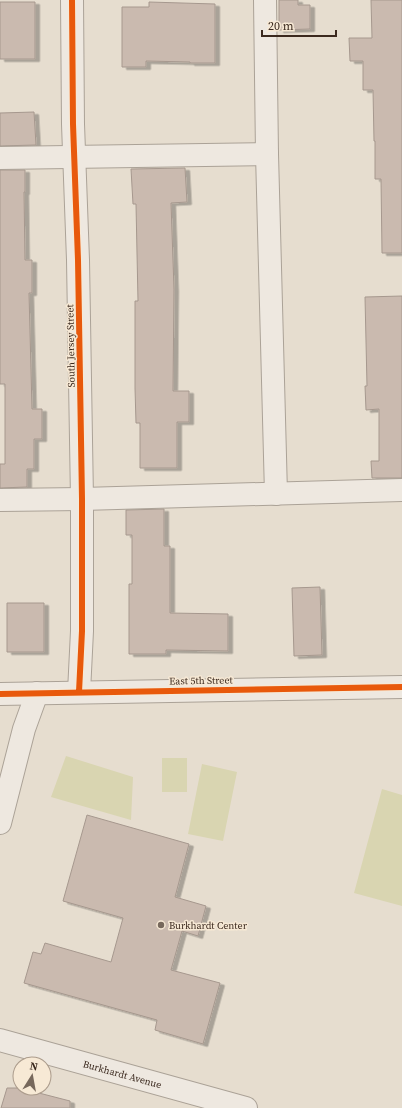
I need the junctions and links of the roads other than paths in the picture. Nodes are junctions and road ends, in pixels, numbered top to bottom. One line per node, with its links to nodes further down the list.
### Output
1 (72, 0): 4 (street, South Jersey Street)
2 (265, 0): 3 (street)
3 (267, 154): 4 (street); 7 (street)
4 (74, 157): 5 (street); 8 (street, South Jersey Street)
5 (0, 158)
6 (402, 490): 7 (street)
7 (276, 494): 8 (street)
8 (82, 499): 9 (street); 11 (street, South Jersey Street)
9 (0, 500)
10 (402, 687): 11 (street, East 5th Street)
11 (79, 692): 12 (street, East 5th Street)
12 (37, 693): 13 (street, East 5th Street); 14 (street)
13 (0, 694)
14 (0, 823)
15 (0, 1040): 16 (street, Burkhardt Avenue)
16 (246, 1108)

